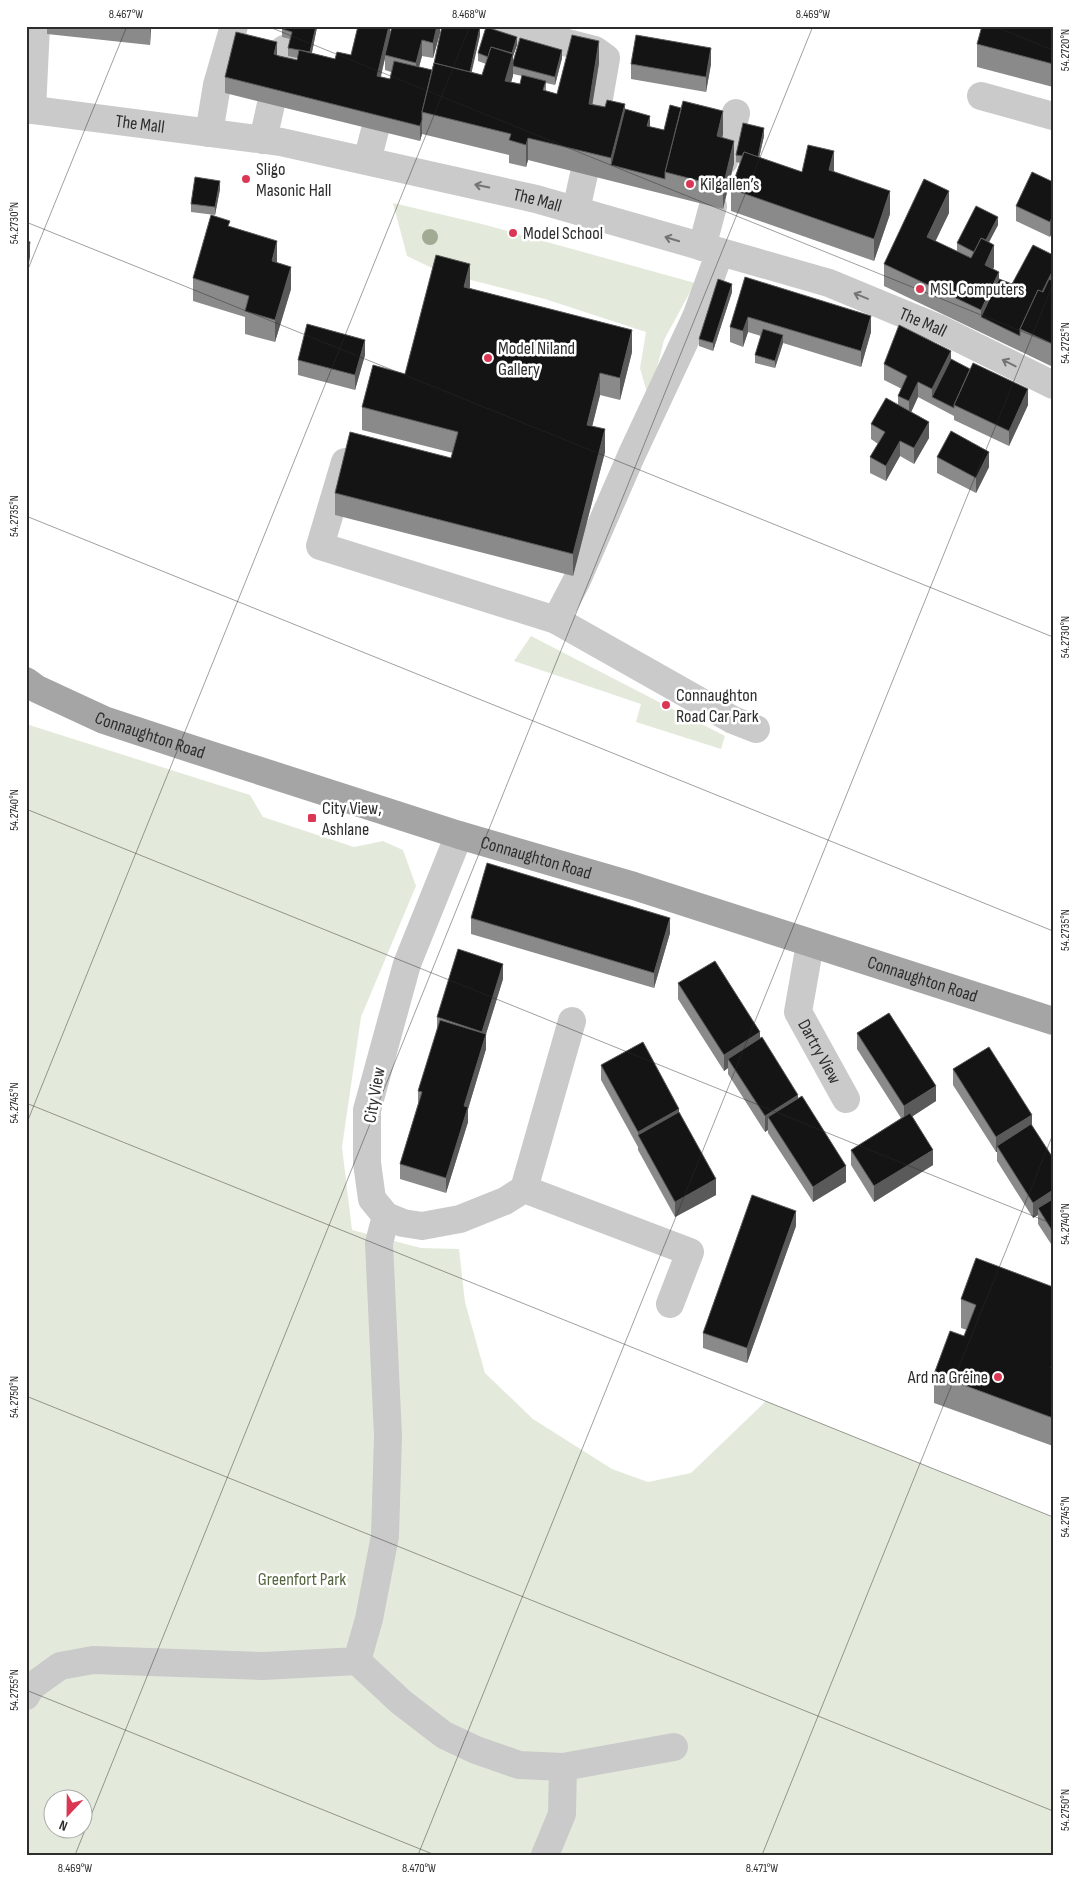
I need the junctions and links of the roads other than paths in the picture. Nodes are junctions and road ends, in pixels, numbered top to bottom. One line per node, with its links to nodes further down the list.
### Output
1 (36, 26): 6 (street)
2 (234, 26): 11 (street)
3 (500, 26): 9 (street)
4 (981, 96): 8 (street)
5 (271, 104): 12 (street)
6 (29, 109): 11 (street, The Mall)
7 (736, 112): 13 (street)
8 (1053, 116)
9 (594, 127)
10 (375, 130): 14 (street)
11 (209, 133): 12 (street, The Mall)
12 (263, 140): 14 (street, The Mall)
13 (724, 160)
14 (367, 161): 17 (street, The Mall, one-way to 14)
15 (584, 174): 17 (street)
16 (713, 206): 18 (street)
17 (576, 210): 18 (street, The Mall, one-way to 17)
18 (711, 250): 19 (street, The Mall, one-way to 18); 21 (street)
19 (1053, 385)
20 (347, 454): 21 (street)
21 (556, 620): 23 (street)
22 (26, 681): 24 (main road, Connaughton Road)
23 (756, 729)
24 (460, 835): 25 (main road, Connaughton Road); 30 (street, City View)
25 (810, 944): 27 (main road, Connaughton Road); 28 (street, Dartry View)
26 (572, 1021): 29 (street)
27 (1053, 1021)
28 (846, 1099)
29 (524, 1189): 30 (street); 31 (street)
30 (386, 1216): 32 (street)
31 (670, 1304)
32 (357, 1661): 33 (street); 35 (street)
33 (26, 1696)
34 (674, 1747): 35 (street)
35 (563, 1767): 36 (street)
36 (545, 1855)

